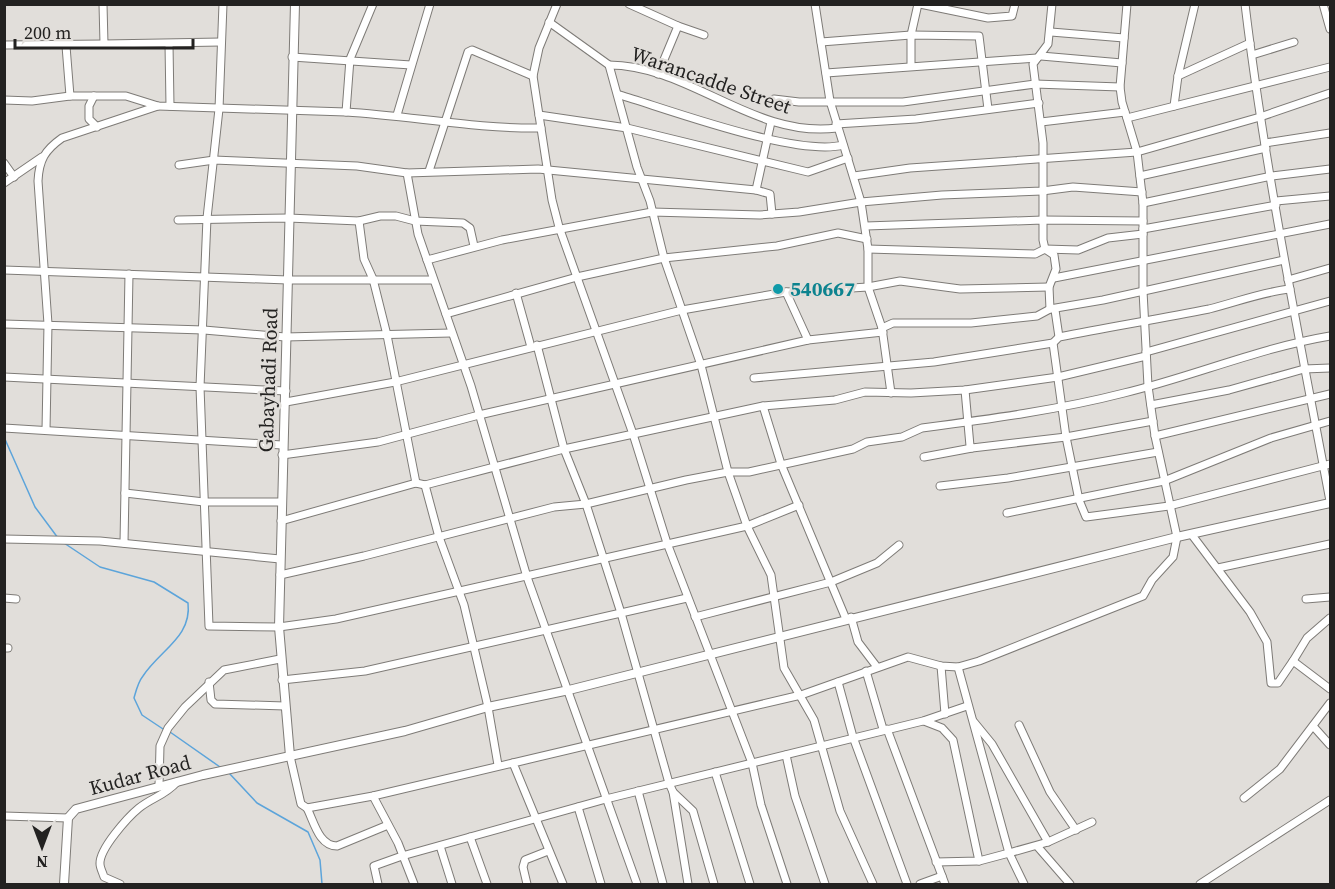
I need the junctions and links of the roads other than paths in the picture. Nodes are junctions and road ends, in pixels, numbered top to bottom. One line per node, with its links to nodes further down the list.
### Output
1 (103, 4): 27 (street)
2 (223, 4): 23 (street)
3 (295, 4): 32 (street, Gabayhadi Road)
4 (373, 4): 34 (street)
5 (430, 4): 37 (street)
6 (557, 4): 16 (street)
7 (629, 4): 17 (street)
8 (815, 4): 24 (street)
9 (919, 4): 10 (street); 21 (street)
10 (1015, 4)
11 (1053, 4): 19 (street)
12 (1127, 4): 22 (street)
13 (1194, 4): 44 (street)
14 (1245, 4): 26 (street)
15 (1323, 4): 18 (street)
16 (549, 22): 38 (street); 43 (street)
17 (678, 26): 20 (street); 42 (street)
18 (1330, 29)
19 (1051, 32): 22 (street); 33 (street)
20 (704, 35)
21 (911, 35): 24 (street); 36 (street); 39 (street)
22 (1124, 38): 35 (street)
23 (221, 42): 28 (street); 60 (street)
24 (821, 42): 41 (street)
25 (1294, 42): 31 (street)
26 (1250, 43): 31 (street); 44 (street)
27 (104, 44): 28 (street); 30 (street)
28 (169, 44): 59 (street)
29 (4, 45): 30 (street)
30 (66, 46): 51 (street)
31 (1252, 56): 46 (street)
32 (292, 57): 34 (street); 62 (street, Gabayhadi Road)
33 (1039, 57): 35 (street); 36 (street); 45 (street)
34 (350, 59): 37 (street); 63 (street)
35 (1122, 63): 47 (street)
36 (980, 64): 39 (street); 48 (street)
37 (411, 65): 64 (street)
38 (609, 65): 42 (street, Warancadde Street); 50 (street)
39 (911, 66): 41 (street)
40 (1330, 67): 46 (street)
41 (826, 73): 55 (street)
42 (658, 74): 69 (street, Warancadde Street)
43 (533, 76): 65 (street); 68 (street)
44 (1178, 76): 57 (street)
45 (1035, 84): 47 (street); 48 (street); 56 (street)
46 (1255, 84): 57 (street); 67 (street)
47 (1120, 87): 66 (street)
48 (985, 91): 55 (street); 61 (street)
49 (1330, 93): 67 (street)
50 (620, 95): 74 (street); 76 (street)
51 (70, 96): 52 (street); 54 (street)
52 (94, 96): 58 (street); 72 (street)
53 (774, 99): 55 (street)
54 (4, 100)
55 (831, 101): 71 (street)
56 (1039, 103): 61 (street, Warancadde Street); 70 (street)
57 (1174, 105): 66 (street)
58 (158, 106): 59 (street); 72 (street)
59 (170, 106): 60 (street)
60 (219, 109): 62 (street); 82 (street)
61 (987, 109): 71 (street, Warancadde Street)
62 (291, 110): 63 (street); 86 (street, Gabayhadi Road)
63 (346, 112): 64 (street)
64 (397, 115): 68 (street)
65 (539, 115): 73 (street); 74 (street)
66 (1126, 115): 70 (street); 79 (street)
67 (1260, 117): 78 (street); 79 (street)
68 (446, 122): 73 (street); 90 (street)
69 (771, 122): 71 (street, Warancadde Street); 76 (street)
70 (1041, 122): 83 (street)
71 (837, 126): 77 (street)
72 (97, 127): 80 (street)
73 (541, 128): 89 (street)
74 (627, 128): 84 (street); 96 (street)
75 (1330, 133): 78 (street)
76 (769, 139): 77 (street); 84 (street)
77 (843, 145): 81 (street)
78 (1265, 145): 93 (street); 94 (street)
79 (1137, 152): 83 (street); 93 (street)
80 (42, 157): 95 (street); 128 (street)
81 (848, 158): 84 (street); 92 (street)
82 (214, 160): 86 (street); 87 (street); 107 (street)
83 (1042, 160): 92 (street); 99 (street)
84 (763, 161): 98 (street)
85 (4, 163): 95 (street)
86 (289, 163): 91 (street); 108 (street, Gabayhadi Road)
87 (178, 165)
88 (1329, 168): 94 (street)
89 (547, 170): 90 (street); 96 (street); 115 (street)
90 (429, 171): 91 (street)
91 (407, 173): 112 (street)
92 (854, 176): 102 (street)
93 (1140, 176): 100 (street)
94 (1272, 176): 103 (street); 104 (street)
95 (14, 177): 97 (street)
96 (642, 179): 98 (street); 105 (street)
97 (4, 183)
98 (756, 190): 106 (street)
99 (1042, 191): 100 (street); 102 (street); 110 (street)
100 (1142, 192): 104 (street)
101 (1330, 196): 103 (street)
102 (861, 201): 106 (street); 114 (street)
103 (1276, 203): 116 (street); 117 (street)
104 (1143, 204): 116 (street)
105 (652, 212): 106 (street); 115 (street); 122 (street)
106 (772, 214)
107 (207, 218): 108 (street); 109 (street); 130 (street)
108 (288, 218): 111 (street); 133 (street, Gabayhadi Road)
109 (178, 220)
110 (1043, 220): 114 (street); 116 (street); 121 (street)
111 (359, 221): 112 (street); 134 (street)
112 (415, 221): 119 (street); 123 (street)
113 (1330, 224): 117 (street)
114 (866, 226): 118 (street)
115 (559, 228): 119 (street); 131 (street)
116 (1143, 228): 121 (street); 125 (street)
117 (1280, 233): 124 (street); 125 (street)
118 (867, 239): 120 (street); 122 (street)
119 (474, 246): 123 (street)
120 (868, 249): 121 (street); 137 (street)
121 (1045, 249): 132 (street)
122 (664, 258): 131 (street); 145 (street)
123 (427, 260): 135 (street)
124 (1284, 260): 136 (street); 140 (street)
125 (1144, 263): 132 (street); 140 (street)
126 (1330, 268): 136 (street)
127 (4, 270): 128 (street)
128 (46, 272): 129 (street); 150 (street)
129 (129, 274): 130 (street); 151 (street)
130 (204, 275): 133 (street); 152 (street)
131 (577, 277): 142 (street); 153 (street)
132 (1054, 278): 138 (street)
133 (288, 279): 134 (street); 158 (street, Gabayhadi Road)
134 (373, 279): 135 (street); 156 (street)
135 (432, 280): 147 (street)
136 (1288, 280): 139 (street)
137 (868, 287): 138 (street); 141 (street); 154 (street)
138 (1049, 287): 144 (street)
139 (1290, 289): 146 (street); 148 (street)
140 (1143, 291): 144 (street); 148 (street)
141 (786, 292): 145 (street); 160 (street)
142 (516, 293): 147 (street); 163 (street)
143 (1330, 301): 146 (street)
144 (1053, 309): 154 (street); 159 (street)
145 (682, 310): 153 (street); 166 (street)
146 (1294, 311): 161 (street); 164 (street)
147 (446, 314): 155 (street)
148 (1145, 321): 159 (street); 164 (street)
149 (4, 324): 150 (street)
150 (48, 324): 151 (street); 173 (street)
151 (127, 328): 152 (street); 175 (street)
152 (204, 330): 158 (street); 178 (street)
153 (596, 330): 163 (street); 176 (street)
154 (882, 330): 160 (street); 167 (street)
155 (451, 333): 156 (street); 165 (street)
156 (387, 335): 158 (street); 174 (street)
157 (1330, 336): 161 (street)
158 (285, 337): 180 (street, Gabayhadi Road)
159 (1059, 337): 162 (street)
160 (808, 340): 166 (street)
161 (1299, 341): 169 (street); 177 (street)
162 (1053, 343): 167 (street); 171 (street)
163 (534, 346): 165 (street); 184 (street)
164 (1146, 354): 171 (street); 177 (street)
165 (462, 363): 174 (street); 189 (street)
166 (701, 365): 176 (street); 190 (street)
167 (888, 367): 172 (street); 181 (street)
168 (1330, 368): 169 (street)
169 (1304, 369): 183 (street); 186 (street)
170 (4, 377): 173 (street)
171 (1058, 377): 179 (street); 188 (street)
172 (754, 378)
173 (49, 380): 175 (street); 196 (street)
174 (395, 382): 185 (street); 197 (street)
175 (126, 384): 178 (street); 200 (street)
176 (616, 386): 184 (street); 198 (street)
177 (1148, 386): 186 (street); 188 (street)
178 (200, 387): 180 (street); 202 (street)
179 (965, 390): 181 (street); 193 (street)
180 (286, 391): 185 (street, Gabayhadi Road)
181 (891, 393): 187 (street)
182 (1330, 394): 183 (street)
183 (1309, 397): 194 (street); 199 (street)
184 (552, 400): 189 (street); 205 (street)
185 (286, 402): 203 (street, Gabayhadi Road)
186 (1151, 405): 191 (street)
187 (763, 406): 190 (street); 209 (street)
188 (1064, 407): 193 (street); 201 (street)
189 (479, 415): 197 (street); 211 (street)
190 (715, 416): 198 (street); 213 (street)
191 (1153, 421): 199 (street); 201 (street)
192 (1330, 421): 194 (street)
193 (969, 422): 204 (street); 209 (street)
194 (1314, 424): 210 (street); 214 (street)
195 (4, 428): 196 (street)
196 (46, 430): 200 (street)
197 (408, 433): 207 (street); 215 (street)
198 (633, 434): 205 (street); 218 (street)
199 (1155, 436): 206 (street)
200 (124, 437): 202 (street); 219 (street)
201 (1066, 437): 204 (street); 212 (street)
202 (201, 442): 203 (street); 221 (street)
203 (282, 445): 207 (street, Gabayhadi Road)
204 (972, 448): 208 (street)
205 (564, 449): 211 (street); 224 (street)
206 (1158, 452): 212 (street); 214 (street)
207 (282, 455): 222 (street, Gabayhadi Road)
208 (924, 457)
209 (782, 464): 213 (street); 225 (street)
210 (1327, 465): 223 (street); 226 (street)
211 (495, 468): 216 (street); 228 (street)
212 (1072, 468): 217 (street); 220 (street)
213 (728, 472): 218 (street); 230 (street)
214 (1164, 481): 220 (street); 226 (street)
215 (416, 483): 216 (street); 229 (street)
216 (425, 485): 232 (street)
217 (940, 486)
218 (649, 490): 224 (street); 236 (street)
219 (125, 493): 221 (street); 235 (street)
220 (1079, 500): 226 (street); 227 (street)
221 (204, 502): 222 (street); 239 (street)
222 (281, 502): 229 (street, Gabayhadi Road)
223 (1330, 502): 231 (street, Kudar Road)
224 (586, 504): 228 (street); 241 (street)
225 (799, 505): 230 (street); 245 (street)
226 (1168, 506): 233 (street)
227 (1007, 513)
228 (510, 518): 232 (street); 244 (street)
229 (281, 521): 240 (street, Gabayhadi Road)
230 (747, 526): 236 (street); 247 (street)
231 (1192, 535): 233 (street, Kudar Road); 242 (street)
232 (439, 537): 243 (street); 246 (street)
233 (1177, 537): 255 (street, Kudar Road); 266 (street)
234 (4, 539): 235 (street)
235 (124, 543): 239 (street)
236 (667, 543): 241 (street); 251 (street)
237 (1330, 544): 242 (street)
238 (899, 545): 245 (street)
239 (206, 553): 240 (street); 257 (street)
240 (280, 559): 243 (street, Gabayhadi Road)
241 (604, 560): 244 (street); 253 (street)
242 (1218, 568): 263 (street)
243 (280, 575): 257 (street, Gabayhadi Road)
244 (527, 577): 246 (street); 258 (street)
245 (831, 582): 247 (street); 255 (street)
246 (459, 592): 257 (street); 260 (street)
247 (775, 595): 254 (street); 259 (street)
248 (1330, 597): 252 (street)
249 (4, 598): 250 (street)
250 (16, 598)
251 (687, 598): 253 (street); 254 (street)
252 (1306, 599)
253 (621, 613): 258 (street); 268 (street)
254 (695, 617): 261 (street)
255 (848, 618): 259 (street, Kudar Road); 265 (street)
256 (1330, 618): 263 (street)
257 (279, 627): 262 (street, Gabayhadi Road)
258 (546, 631): 260 (street); 273 (street)
259 (779, 638): 261 (street, Kudar Road); 274 (street)
260 (474, 647): 269 (street); 278 (street)
261 (711, 654): 268 (street, Kudar Road); 279 (street)
262 (280, 659): 269 (street, Gabayhadi Road); 270 (street)
263 (1293, 661): 272 (street)
264 (941, 666): 265 (street); 266 (street); 280 (street)
265 (877, 667): 267 (street)
266 (958, 667): 277 (street)
267 (866, 671): 271 (street); 286 (street)
268 (638, 673): 273 (street, Kudar Road); 285 (street)
269 (282, 680): 276 (street, Gabayhadi Road)
270 (209, 682): 276 (street); 299 (street)
271 (838, 682): 274 (street); 287 (street)
272 (1330, 689)
273 (569, 690): 278 (street, Kudar Road); 289 (street)
274 (801, 695): 279 (street); 290 (street)
275 (1330, 703): 284 (street)
276 (285, 706): 292 (street, Gabayhadi Road)
277 (967, 706): 280 (street); 281 (street)
278 (489, 707): 292 (street, Kudar Road); 295 (street)
279 (732, 711): 285 (street); 294 (street)
280 (945, 714): 282 (street)
281 (971, 719): 315 (street); 319 (street)
282 (923, 721): 286 (street); 321 (street)
283 (1019, 725): 313 (street)
284 (1313, 726): 288 (street); 303 (street)
285 (653, 729): 289 (street); 298 (street)
286 (885, 729): 287 (street); 322 (street)
287 (853, 737): 290 (street); 341 (street)
288 (1330, 745)
289 (588, 746): 293 (street); 304 (street)
290 (822, 748): 291 (street); 340 (street)
291 (786, 755): 294 (street); 339 (street)
292 (290, 756): 297 (street, Kudar Road); 307 (street)
293 (513, 763): 295 (street); 310 (street)
294 (752, 763): 296 (street); 338 (street)
295 (498, 765): 302 (street)
296 (715, 772): 298 (street); 337 (street)
297 (177, 782): 299 (street, Kudar Road); 325 (street)
298 (669, 783): 300 (street); 301 (street)
299 (159, 786): 309 (street, Kudar Road)
300 (638, 791): 304 (street); 334 (street)
301 (673, 792): 335 (street); 336 (street)
302 (373, 796): 307 (street); 312 (street)
303 (1244, 798)
304 (606, 799): 306 (street); 333 (street)
305 (1330, 800): 346 (street)
306 (578, 807): 310 (street); 332 (street)
307 (307, 808): 312 (street)
308 (4, 816): 309 (street)
309 (68, 818): 324 (street)
310 (536, 818): 314 (street); 318 (street)
311 (1092, 822): 313 (street)
312 (388, 825): 320 (street)
313 (1076, 830): 315 (street)
314 (470, 837): 316 (street); 329 (street)
315 (1048, 842): 317 (street)
316 (440, 846): 320 (street); 328 (street)
317 (1037, 846): 319 (street); 345 (street)
318 (548, 851): 330 (street); 331 (street)
319 (1009, 853): 321 (street); 344 (street)
320 (402, 856): 326 (street); 327 (street)
321 (980, 861): 322 (street)
322 (936, 862): 323 (street)
323 (942, 876): 342 (street); 343 (street)
324 (64, 885)
325 (120, 885)
326 (378, 885)
327 (414, 885)
328 (452, 885)
329 (487, 885)
330 (527, 885)
331 (563, 885)
332 (601, 885)
333 (637, 885)
334 (663, 885)
335 (688, 885)
336 (714, 885)
337 (750, 885)
338 (787, 885)
339 (825, 885)
340 (873, 885)
341 (907, 885)
342 (920, 885)
343 (945, 885)
344 (1024, 885)
345 (1070, 885)
346 (1200, 885)

